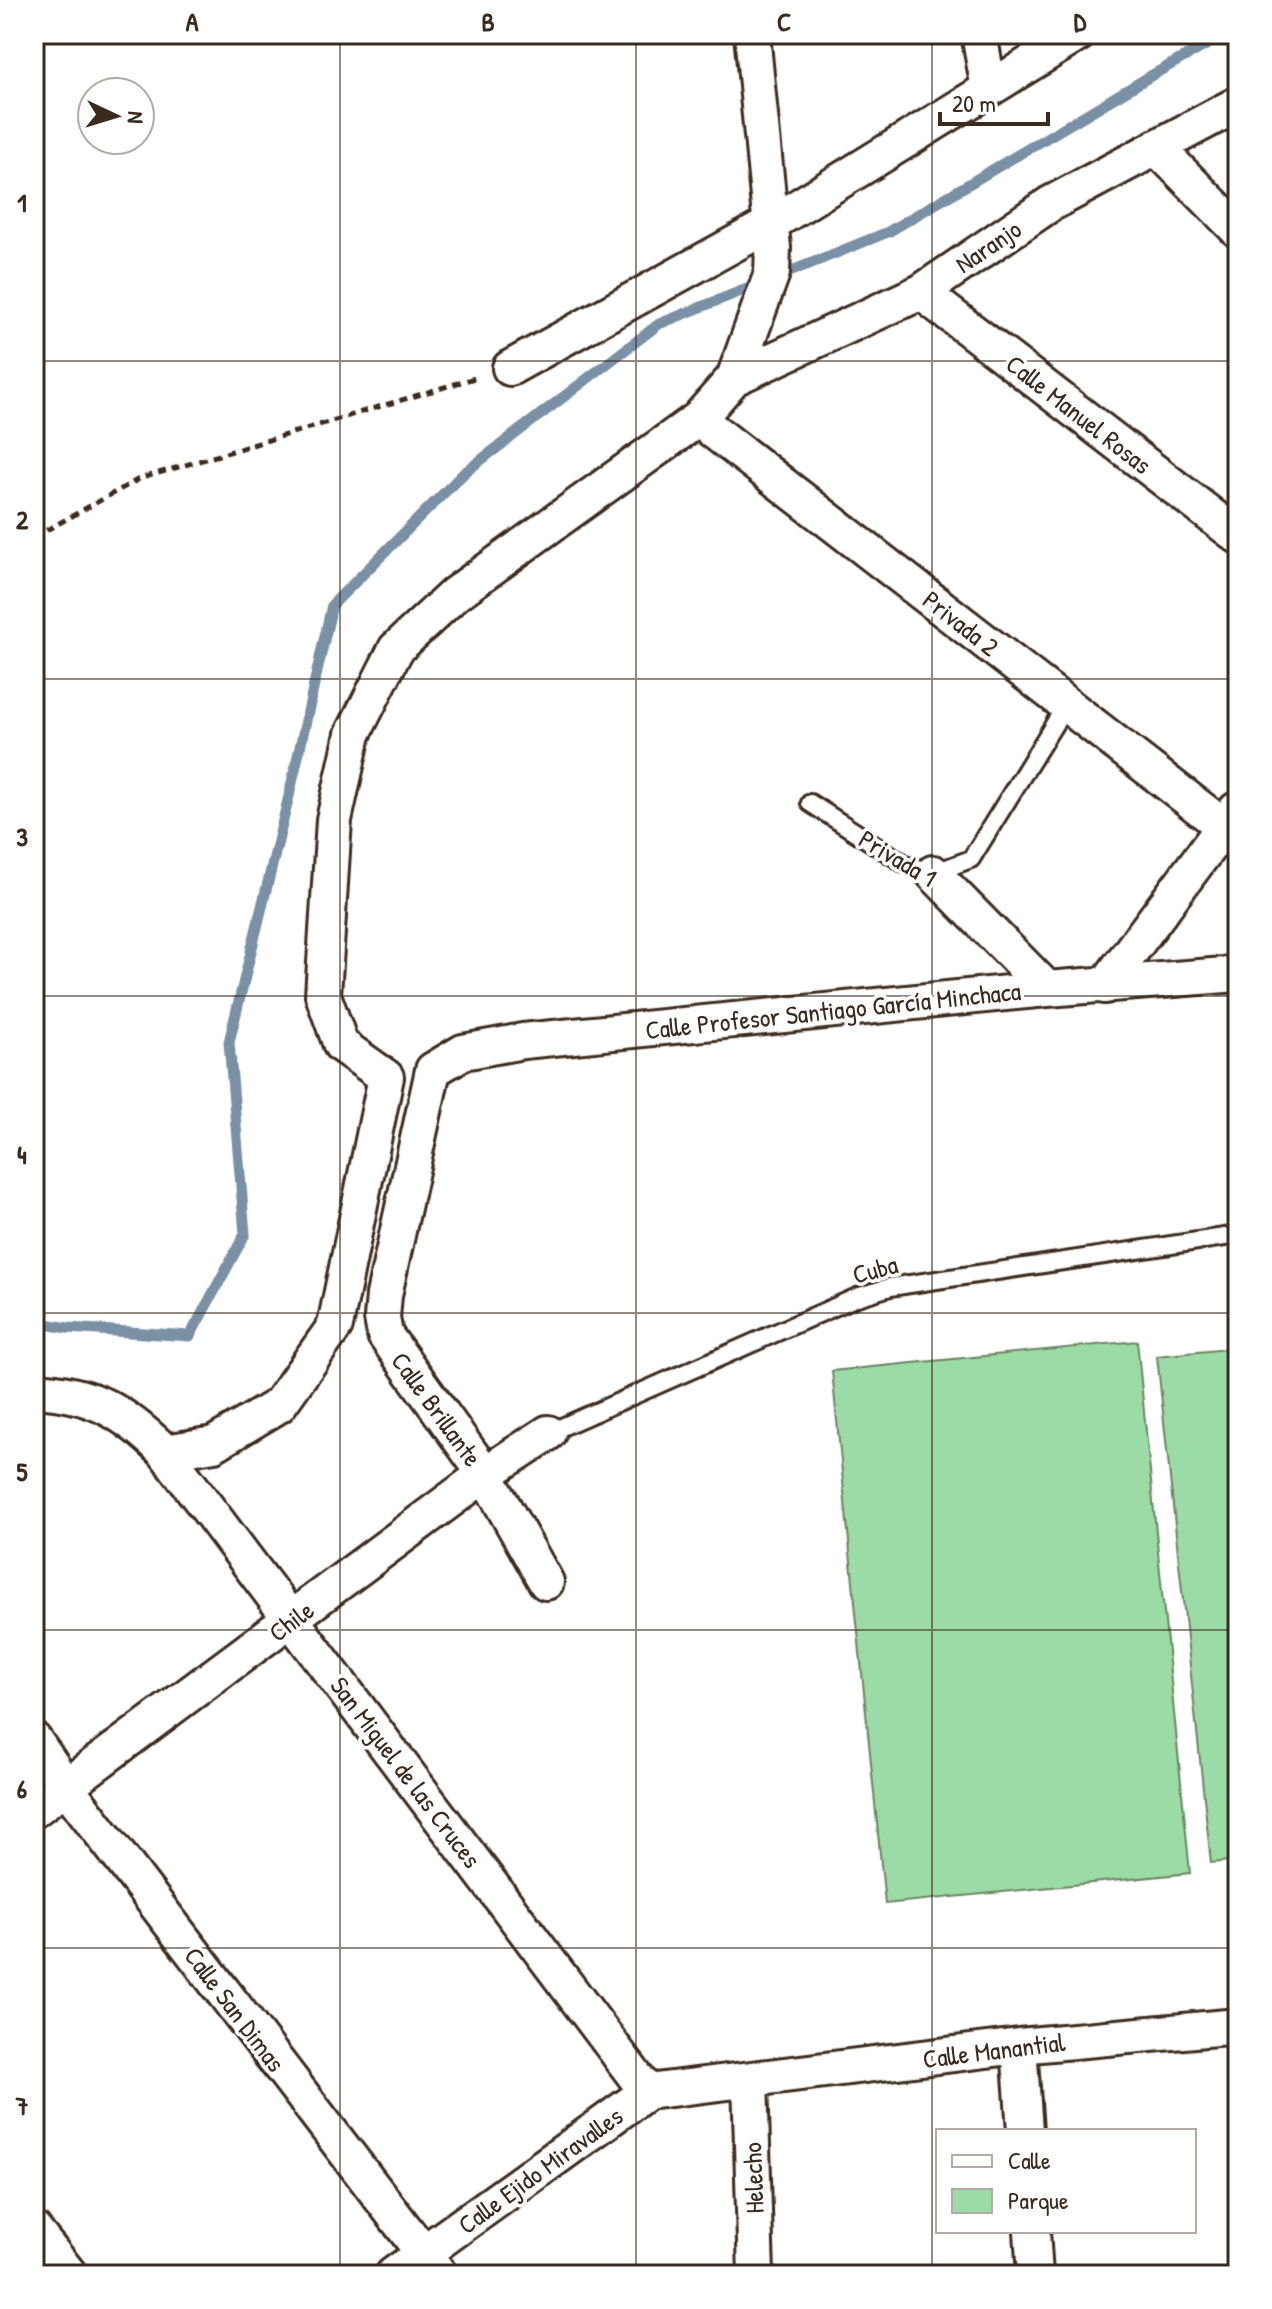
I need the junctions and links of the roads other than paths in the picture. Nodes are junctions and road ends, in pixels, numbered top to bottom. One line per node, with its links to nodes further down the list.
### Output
1 (752, 34): 7 (street)
2 (979, 34): 4 (street)
3 (1078, 34): 4 (street)
4 (989, 89): 7 (street)
5 (1238, 104): 6 (street, Naranjo)
6 (1156, 147): 8 (street); 9 (street, Naranjo)
7 (772, 223): 10 (street); 11 (street)
8 (1238, 230)
9 (921, 292): 11 (street, Naranjo); 13 (street, Calle Manuel Rosas)
10 (510, 368)
11 (734, 378): 12 (street)
12 (698, 419): 14 (street, Privada 2); 22 (street)
13 (1238, 536)
14 (1066, 705): 16 (street, Privada 2); 17 (lane)
15 (810, 803): 17 (lane, Privada 1)
16 (1231, 816): 19 (street)
17 (933, 873): 20 (street, Privada 1)
18 (1238, 974): 19 (street, Calle Profesor Santiago García Minchaca)
19 (1105, 986): 20 (street, Calle Profesor Santiago García Minchaca)
20 (1047, 989): 21 (street, Calle Profesor Santiago García Minchaca)
21 (433, 1070): 22 (street); 27 (street, Calle Brillante)
22 (386, 1077): 26 (street)
23 (1238, 1235): 25 (lane, Cuba)
24 (34, 1390): 26 (street, San Miguel de las Cruces)
25 (548, 1433): 27 (street, Chile)
26 (165, 1452): 29 (street, San Miguel de las Cruces)
27 (485, 1474): 28 (street, Calle Brillante); 29 (street, Chile)
28 (546, 1582)
29 (292, 1621): 31 (street, Chile); 36 (street, San Miguel de las Cruces)
30 (34, 1740): 31 (street, Calle San Dimas)
31 (67, 1788): 32 (street, Chile); 39 (street, Calle San Dimas)
32 (34, 1810)
33 (1238, 2026): 34 (street, Calle Manantial)
34 (1019, 2046): 35 (street, Calle Manantial); 37 (street)
35 (750, 2080): 36 (street, Calle Manantial); 41 (street, Helecho)
36 (647, 2092): 39 (street, Calle Ejido Miravalles)
37 (1025, 2129)
38 (1032, 2233): 42 (street)
39 (431, 2265): 40 (street, Calle Ejido Miravalles)
40 (393, 2275)
41 (756, 2275)
42 (1035, 2275)

